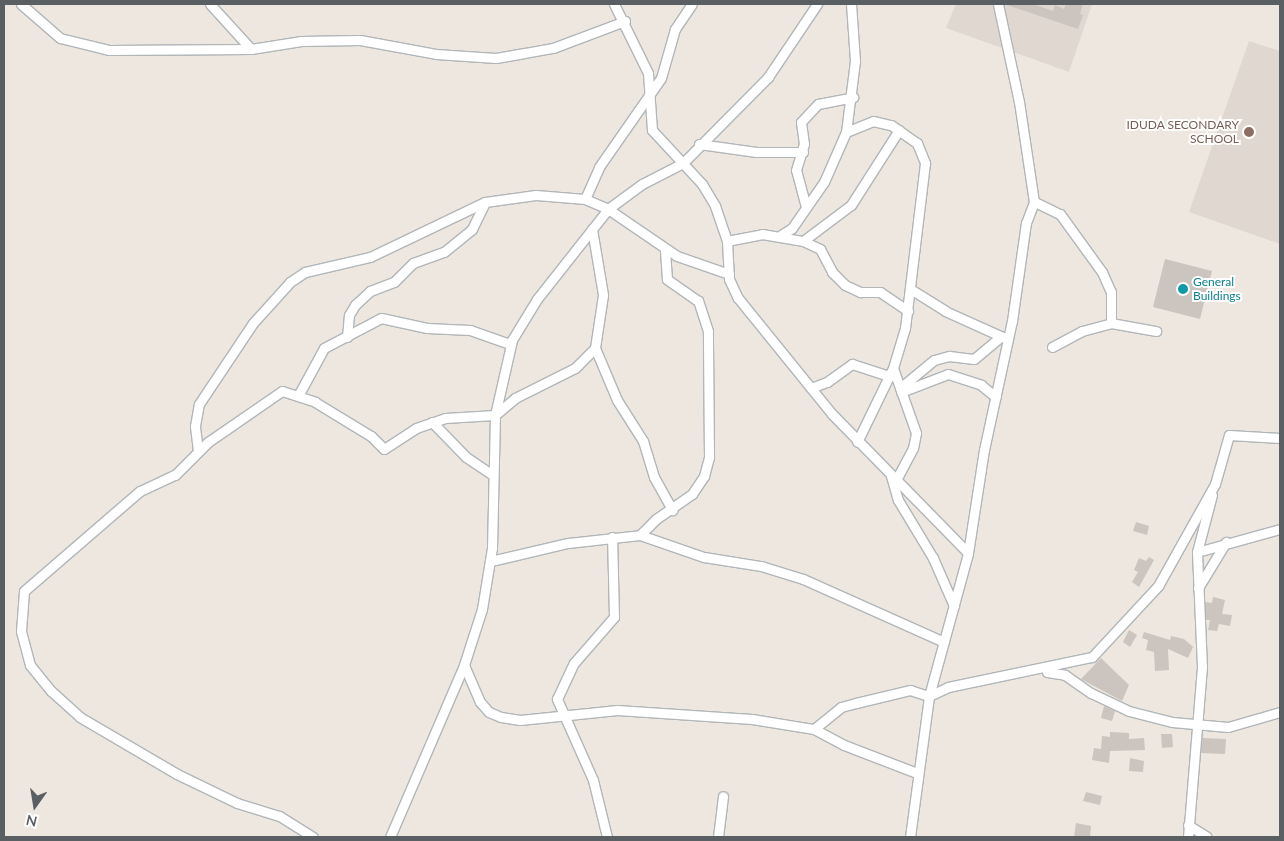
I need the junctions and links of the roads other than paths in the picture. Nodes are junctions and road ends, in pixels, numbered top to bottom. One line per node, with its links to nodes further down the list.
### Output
1 (21, 4): 9 (street)
2 (210, 4): 9 (street)
3 (614, 4): 8 (street)
4 (692, 4): 10 (street)
5 (817, 4): 14 (street)
6 (851, 4): 11 (street)
7 (998, 4): 33 (street)
8 (625, 21): 9 (street); 10 (street)
9 (251, 48)
10 (650, 94): 16 (street); 17 (street)
11 (853, 98): 13 (street); 15 (street)
12 (899, 130): 13 (street); 25 (street); 28 (street)
13 (846, 132): 20 (street)
14 (700, 144): 15 (street); 16 (street)
15 (803, 152): 20 (street)
16 (683, 163): 21 (street); 24 (street)
17 (585, 199): 18 (street); 21 (street)
18 (485, 202): 32 (street); 46 (street)
19 (1036, 203): 30 (street)
20 (806, 207): 23 (street)
21 (608, 209): 22 (street); 26 (street)
22 (592, 229): 34 (street); 36 (street)
23 (782, 235): 24 (street); 25 (street)
24 (727, 241): 27 (street)
25 (803, 241): 29 (street)
26 (665, 250): 27 (street); 50 (street)
27 (729, 274): 38 (street)
28 (912, 290): 29 (street); 33 (street)
29 (908, 312): 37 (street)
30 (1111, 323): 31 (street); 35 (street)
31 (1156, 331)
32 (347, 337): 34 (street); 40 (street)
33 (1004, 337): 39 (street); 41 (street)
34 (510, 344): 42 (street)
35 (1052, 346)
36 (595, 348): 42 (street); 50 (street)
37 (892, 372): 38 (street); 39 (street); 45 (street)
38 (811, 388): 45 (street)
39 (901, 390): 41 (street); 48 (street)
40 (299, 394): 43 (street); 46 (street)
41 (996, 397): 56 (street)
42 (495, 415): 43 (street); 47 (street)
43 (432, 422): 47 (street)
44 (1280, 438): 49 (street)
45 (857, 442): 48 (street)
46 (198, 452): 71 (street)
47 (493, 475): 57 (street)
48 (893, 478): 56 (street); 59 (street)
49 (1215, 484): 55 (street); 62 (street)
50 (672, 510): 52 (street)
51 (1280, 528): 54 (street)
52 (640, 536): 53 (street); 60 (street)
53 (612, 537): 57 (street); 65 (street)
54 (1226, 542): 55 (street); 58 (street)
55 (1197, 552): 58 (street)
56 (968, 553): 59 (street)
57 (491, 561): 61 (street)
58 (1198, 588): 66 (street)
59 (954, 606): 60 (street)
60 (944, 642): 63 (street)
61 (464, 665): 65 (street); 72 (street)
62 (1040, 671): 63 (street); 66 (street)
63 (929, 696): 67 (street); 68 (street)
64 (1280, 712): 66 (street)
65 (560, 713): 67 (street); 73 (street)
66 (1194, 725): 70 (street)
67 (814, 729): 68 (street)
68 (917, 773): 75 (street)
69 (723, 796): 74 (street)
70 (1188, 825): 76 (street); 77 (street)
71 (313, 837)
72 (390, 837)
73 (607, 837)
74 (718, 837)
75 (910, 837)
76 (1188, 837)
77 (1207, 837)

